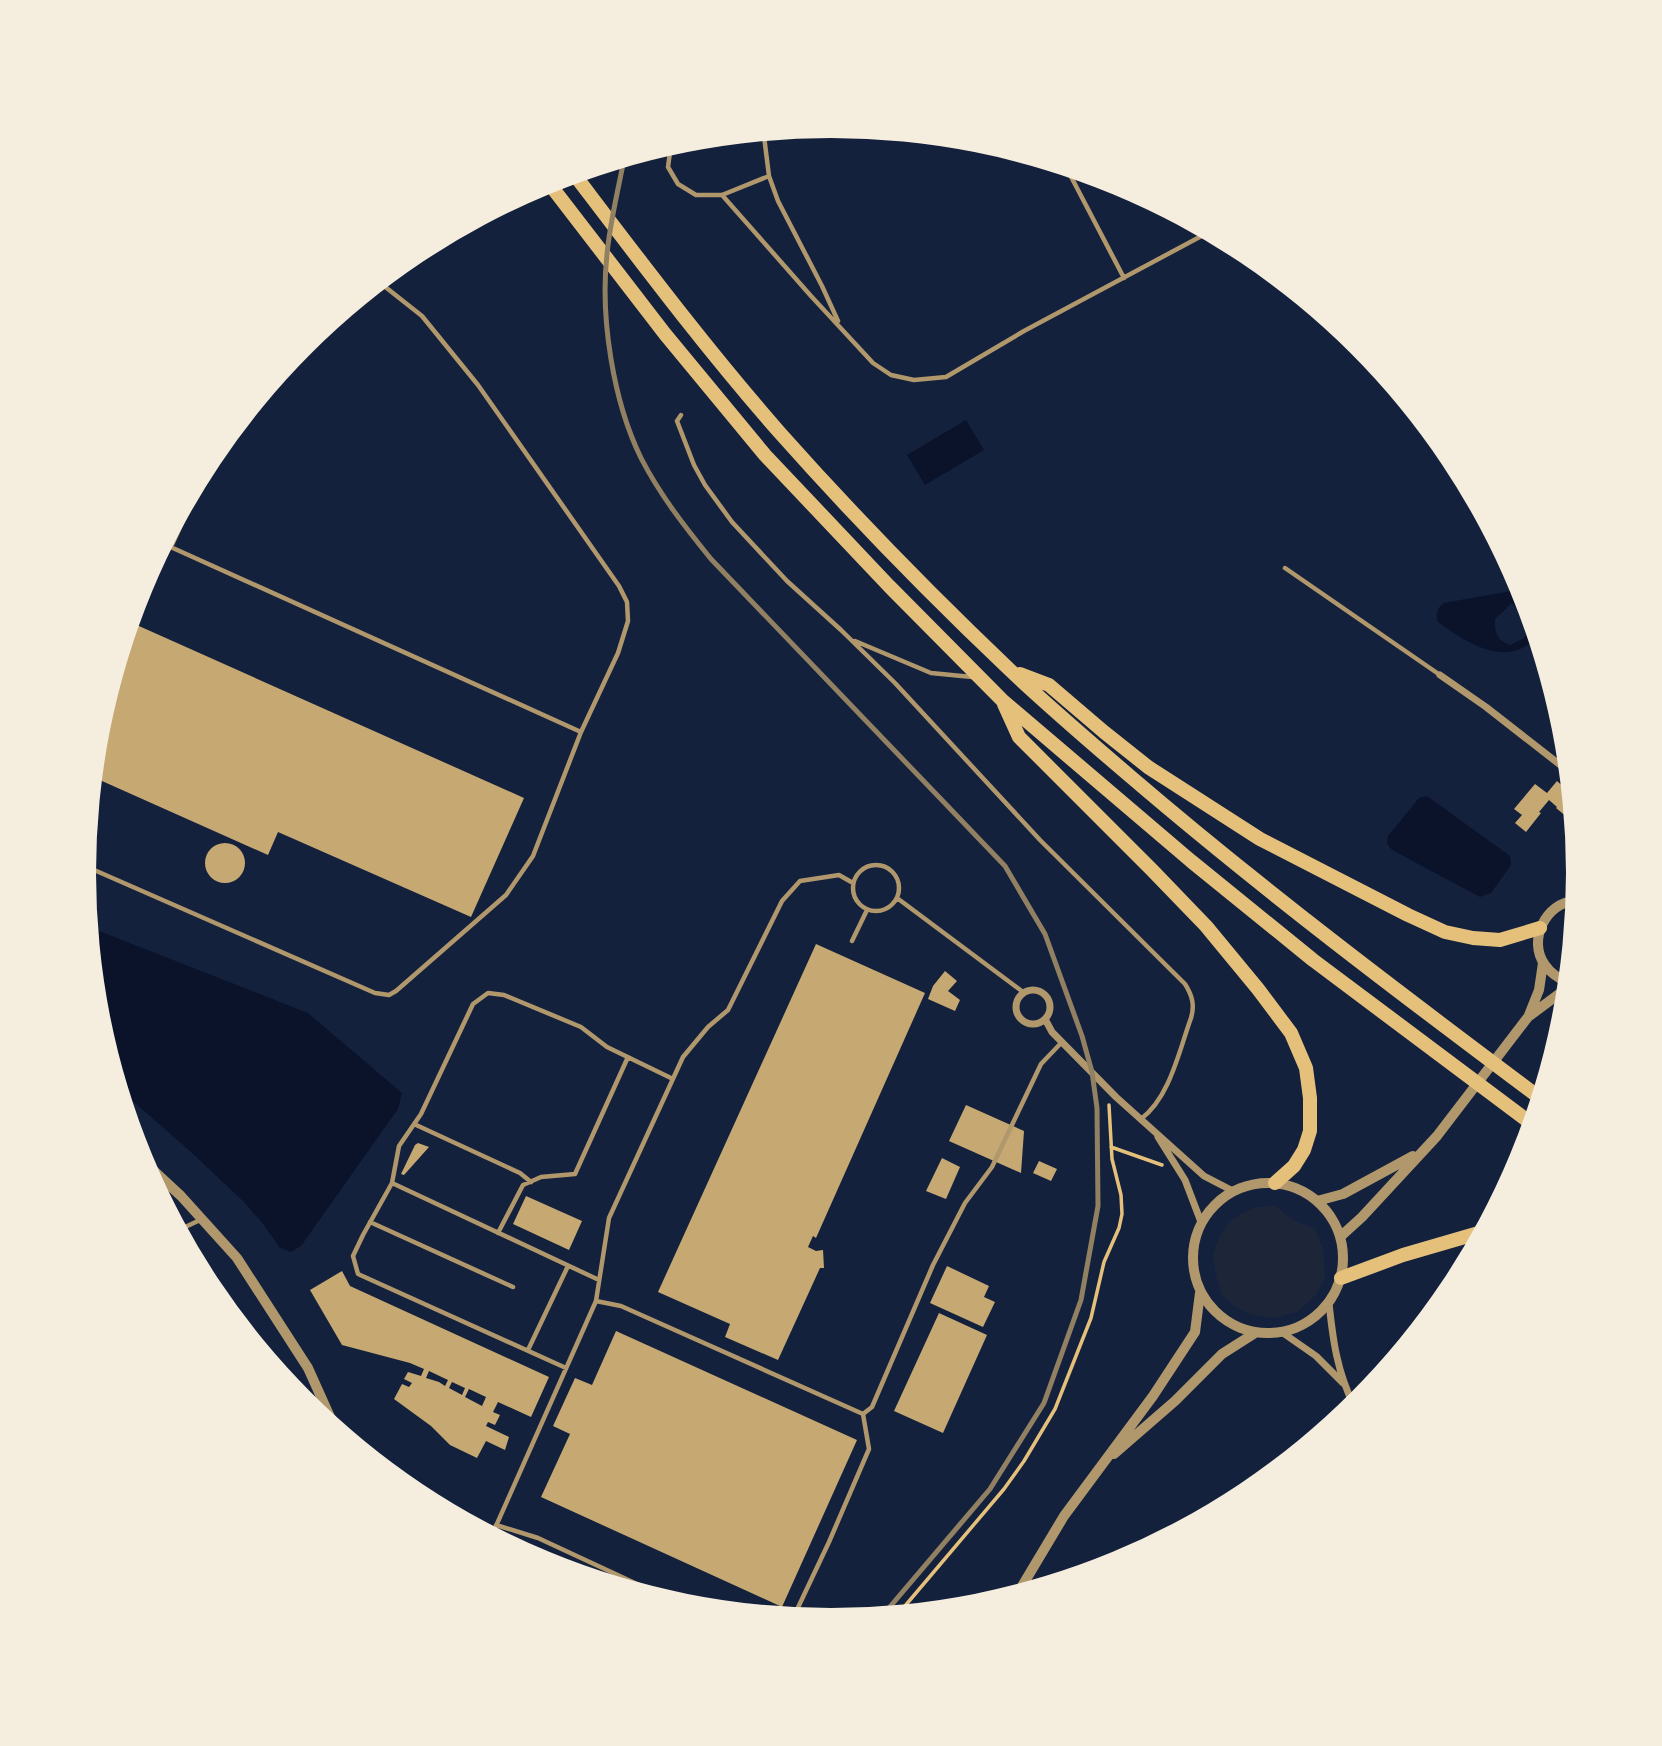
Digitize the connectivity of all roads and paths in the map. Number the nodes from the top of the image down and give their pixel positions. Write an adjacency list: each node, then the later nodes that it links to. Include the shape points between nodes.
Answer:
1 (766, 142): 3 (lane)
2 (669, 156): 7 (lane, via 668,167 678,184 696,195)
3 (769, 176): 7 (lane); 11 (lane)
4 (1072, 179): 9 (lane)
5 (580, 182): 16 (highway, via 684,318 780,432 902,563)
6 (556, 192): 18 (highway, via 765,455)
7 (722, 195): 11 (lane)
8 (1199, 238): 9 (lane)
9 (1124, 278): 11 (lane, via 946,377 914,380 891,375 873,363)
10 (387, 288): 20 (lane, via 422,316 478,385 627,601 628,621 618,653)
11 (840, 326)
12 (681, 415): 15 (lane, via 677,421 694,465 718,504 787,581)
13 (171, 548): 20 (lane)
14 (1285, 568): 17 (lane)
15 (852, 640): 18 (lane, via 931,673); 41 (lane, via 1040,840 1185,984 1193,1011 1163,1094)
16 (1012, 671): 27 (highway, via 1049,685 1148,767 1261,839 1408,915 1445,932 1473,938 1500,940); 38 (highway, via 1207,842)
17 (1440, 675): 21 (street)
18 (980, 678): 19 (highway)
19 (1002, 700): 40 (highway, via 1313,960); 50 (highway, via 1019,737 1206,926 1291,1033 1306,1068 1310,1131 1294,1166)
20 (581, 733): 22 (lane, via 533,856 506,895 388,995)
21 (1557, 762)
22 (96, 871)
23 (853, 883): 24 (lane, via 867,866 878,865 897,877); 26 (lane, via 858,904); 37 (lane, via 839,875 800,881 782,901 727,1010 683,1057)
24 (897, 898): 26 (lane, via 890,908); 31 (lane)
25 (1565, 903): 27 (street, via 1550,911)
26 (867, 910): 28 (lane)
27 (1540, 928): 29 (street, via 1538,946)
28 (852, 941)
29 (1543, 963): 30 (street); 33 (street)
30 (1558, 977)
31 (1023, 992): 34 (street, via 1040,991 1046,996 1050,1012); 34 (street, via 1017,1015 1030,1024)
32 (1555, 997): 33 (street)
33 (1528, 1017): 45 (street)
34 (1045, 1019): 35 (street)
35 (1062, 1042): 39 (street); 74 (lane, via 1041,1064 992,1167 965,1203 872,1407)
36 (628, 1057): 37 (lane); 42 (lane, via 581,1027 504,995 488,993 473,1004); 48 (lane, via 575,1174)
37 (673, 1079): 62 (lane, via 610,1218)
38 (1532, 1093)
39 (1116, 1097): 41 (street); 44 (path, via 1108,1103)
40 (1524, 1118)
41 (1141, 1119): 43 (street)
42 (414, 1124): 48 (lane); 49 (lane, via 399,1146)
43 (1154, 1130): 51 (street, via 1204,1176); 55 (street, via 1185,1180)
44 (1111, 1147): 46 (path); 79 (path, via 1122,1214 1104,1262 1091,1318 1055,1409 1004,1489)
45 (1422, 1151): 52 (street, via 1343,1194); 59 (street)
46 (1164, 1166)
47 (164, 1180): 53 (street)
48 (531, 1182): 57 (lane, via 523,1185)
49 (392, 1183): 54 (lane); 57 (lane)
50 (1275, 1183): 51 (street); 52 (street, via 1297,1188)
51 (1233, 1191): 55 (street)
52 (1317, 1201): 59 (street, via 1332,1217)
53 (202, 1219): 56 (lane); 73 (street, via 237,1258 308,1368)
54 (370, 1222): 63 (lane); 69 (lane, via 353,1256 358,1274)
55 (1201, 1222): 64 (street, via 1192,1257)
56 (187, 1226)
57 (498, 1233): 60 (lane)
58 (1469, 1236): 61 (highway)
59 (1340, 1237): 61 (street)
60 (568, 1265): 62 (lane); 69 (lane)
61 (1341, 1278): 66 (street)
62 (599, 1280): 65 (lane)
63 (513, 1287)
64 (1200, 1293): 68 (street, via 1213,1312); 75 (street, via 1195,1332)
65 (596, 1301): 70 (lane); 74 (lane, via 621,1306)
66 (1329, 1303): 67 (street, via 1309,1322); 71 (street)
67 (1283, 1333): 68 (street); 71 (street, via 1316,1356)
68 (1255, 1334): 75 (street, via 1222,1354)
69 (528, 1350): 70 (lane)
70 (566, 1367): 76 (lane)
71 (1343, 1384): 72 (street)
72 (1349, 1395)
73 (325, 1405)
74 (863, 1414): 80 (lane, via 869,1449)
75 (1100, 1466): 78 (street, via 1063,1516)
76 (496, 1525): 77 (lane, via 538,1538)
77 (623, 1578)
78 (1024, 1582)
79 (907, 1603)
80 (798, 1607)

